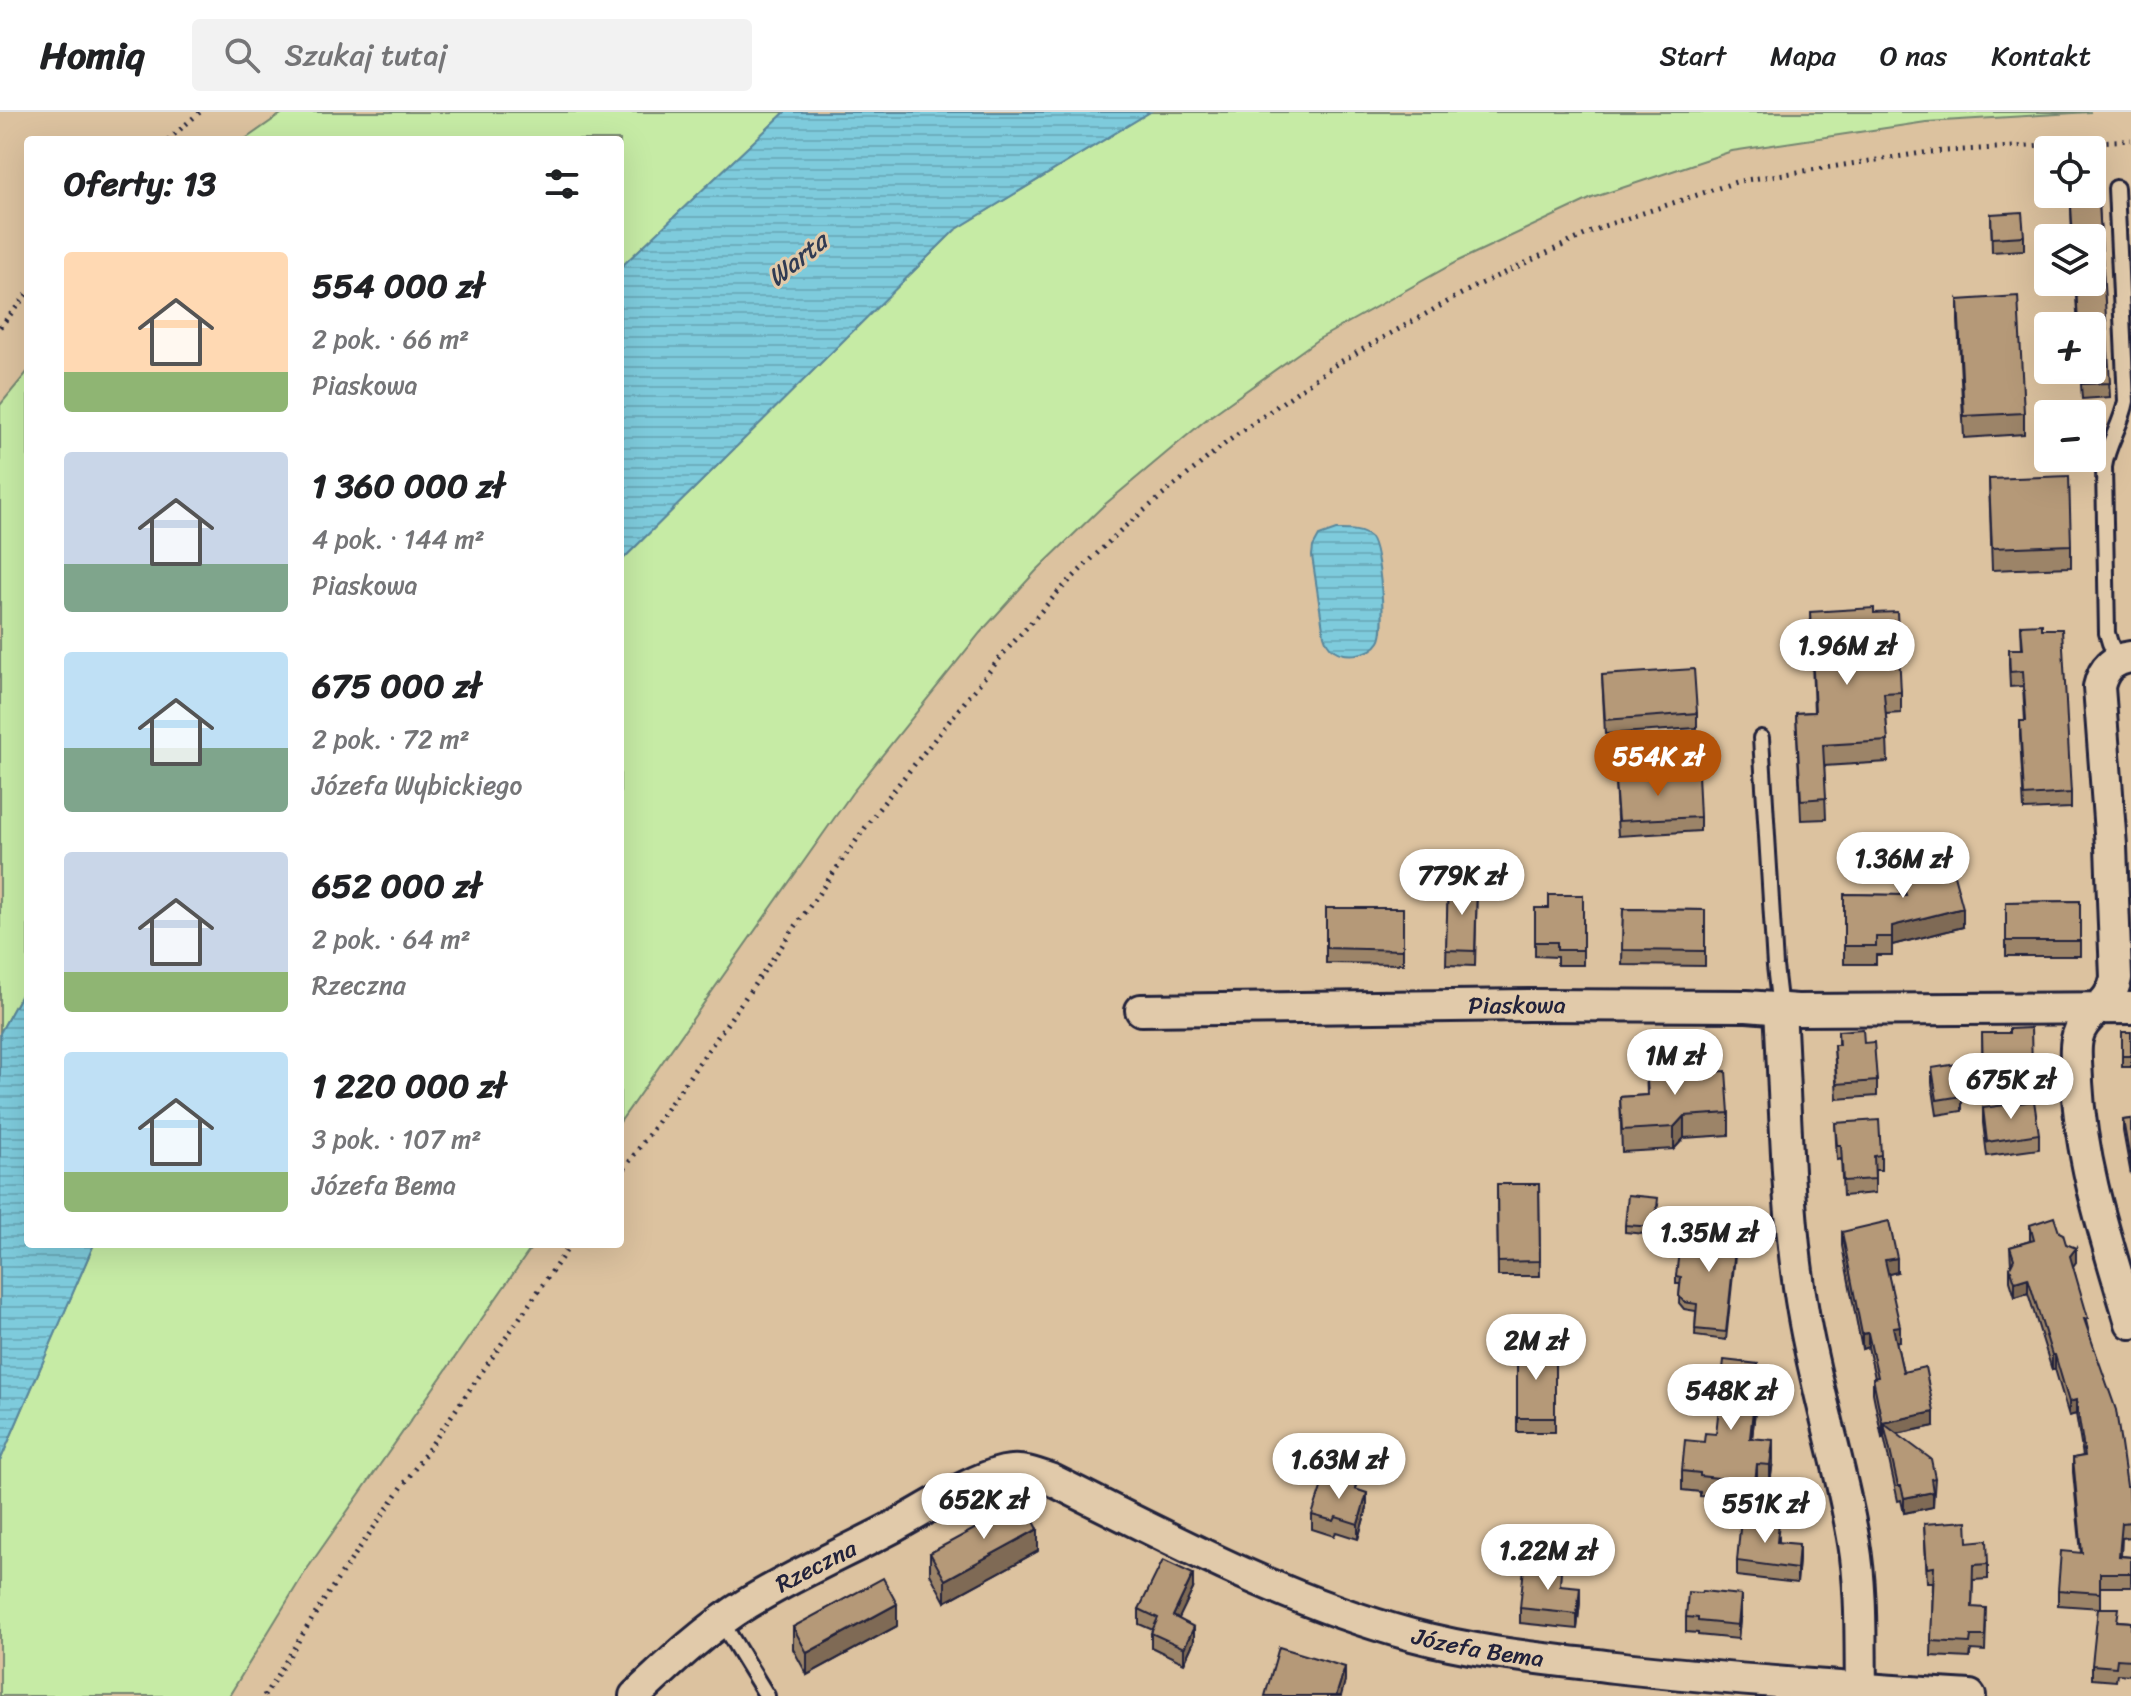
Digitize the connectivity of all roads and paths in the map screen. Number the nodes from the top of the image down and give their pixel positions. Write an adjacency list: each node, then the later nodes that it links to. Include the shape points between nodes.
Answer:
1 (200, 112): 2 (path)
2 (173, 136)
3 (2131, 140): 15 (path, via 1929,152 1739,181 1604,226 1472,288 1333,366 1227,442 1123,528 1004,653 877,811)
4 (2116, 188): 8 (lane, via 2126,401)
5 (24, 298): 6 (path)
6 (0, 327)
7 (2131, 435): 8 (lane)
8 (2111, 446): 9 (lane, via 2104,467 2107,633 2113,651)
9 (2125, 658): 11 (street, via 2106,669 2099,687 2116,970 2115,987)
10 (1761, 738): 14 (lane)
11 (2099, 1007): 12 (street, Piaskowa); 14 (street, Piaskowa); 17 (street, via 2076,1039 2079,1111 2092,1186)
12 (2131, 1008)
13 (1141, 1010): 14 (street, Piaskowa, via 1575,1005)
14 (1780, 1010): 20 (street, via 1797,1270 1811,1357 1854,1543)
15 (624, 1169)
16 (568, 1248): 21 (path, via 331,1589)
17 (2131, 1323)
18 (1018, 1470): 19 (street, Rzeczna, via 972,1484 771,1589); 20 (street, Józefa Bema, via 1052,1480 1262,1582 1412,1635 1549,1659)
19 (721, 1621): 22 (street, Rzeczna); 23 (lane)
20 (1861, 1688): 24 (street, Józefa Bema)
21 (264, 1696)
22 (635, 1696)
23 (767, 1696)
24 (1970, 1696)

